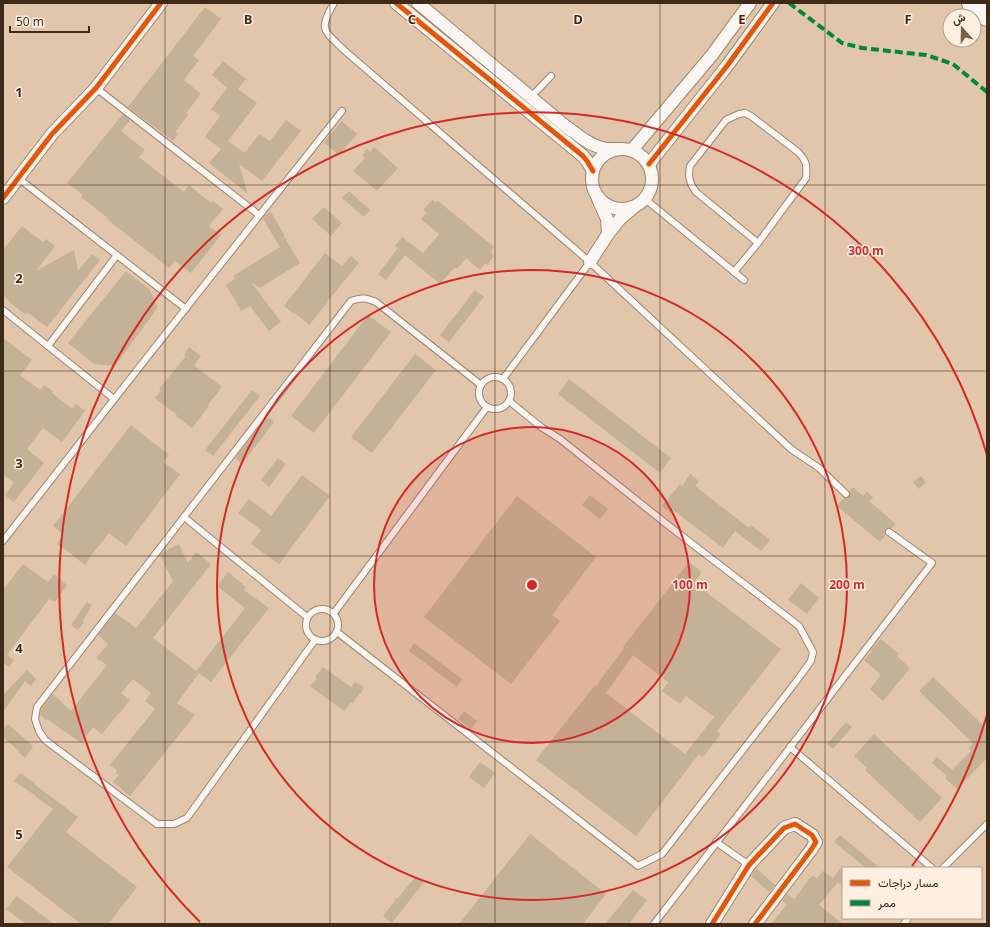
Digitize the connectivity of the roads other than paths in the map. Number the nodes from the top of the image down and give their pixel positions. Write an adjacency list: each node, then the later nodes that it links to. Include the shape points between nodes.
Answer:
1 (161, 3): 12 (street)
2 (334, 3): 26 (lane, via 324,25 325,32)
3 (396, 3): 17 (street, via 583,156)
4 (418, 3): 13 (street)
5 (749, 3): 9 (street)
6 (773, 3): 10 (street)
7 (972, 3): 8 (main road)
8 (987, 16)
9 (712, 55): 10 (street, via 717,63); 15 (street)
10 (727, 66): 16 (street)
11 (551, 76): 13 (lane)
12 (96, 88): 18 (street, via 52,134); 22 (lane)
13 (531, 97): 15 (street, via 579,136 601,148)
14 (342, 111): 22 (lane)
15 (626, 150): 16 (street, via 642,156); 17 (street, via 611,151 602,157)
16 (648, 164): 21 (street, via 653,179 651,190)
17 (593, 171): 19 (street, via 592,181)
18 (18, 178): 20 (street); 25 (lane)
19 (598, 196): 21 (street, via 605,204 615,208 626,209); 23 (street, via 607,219)
20 (3, 198)
21 (641, 202): 23 (street, via 620,219); 27 (lane)
22 (259, 215): 29 (lane)
23 (608, 234): 26 (street)
24 (758, 243): 24 (lane, via 806,178 806,164 798,152 745,113 726,120 690,166 688,173 696,192); 27 (lane)
25 (117, 255): 29 (lane); 31 (lane)
26 (590, 262): 32 (lane); 37 (lane, via 791,449 819,468)
27 (734, 272): 28 (lane)
28 (744, 280)
29 (186, 309): 34 (lane)
30 (3, 310): 31 (lane)
31 (48, 346): 34 (lane)
32 (503, 379): 33 (lane, via 489,378); 35 (lane, via 510,386)
33 (481, 385): 36 (lane, via 480,399); 38 (lane, via 376,302 366,298 351,301)
34 (114, 399): 40 (lane)
35 (509, 401): 36 (lane, via 497,409); 43 (lane, via 799,626 813,652 811,661 795,683 662,854 638,866)
36 (487, 407): 41 (lane)
37 (846, 494)
38 (184, 517): 42 (lane); 44 (lane, via 37,707 35,718 45,740 157,824 174,824 187,818)
39 (889, 532): 45 (lane, via 932,563)
40 (3, 541)
41 (334, 612): 42 (lane, via 324,608 314,610); 43 (lane, via 338,622)
42 (307, 617): 44 (lane, via 305,628)
43 (337, 632): 44 (lane, via 330,640)
44 (315, 640)
45 (790, 747): 47 (lane); 49 (lane)
46 (987, 824): 50 (lane)
47 (716, 842): 48 (lane); 51 (lane)
48 (749, 865): 52 (street); 53 (street, via 784,828 795,824 812,835 816,842)
49 (931, 867)
50 (944, 867)
51 (654, 924)
52 (712, 924)
53 (755, 924)

